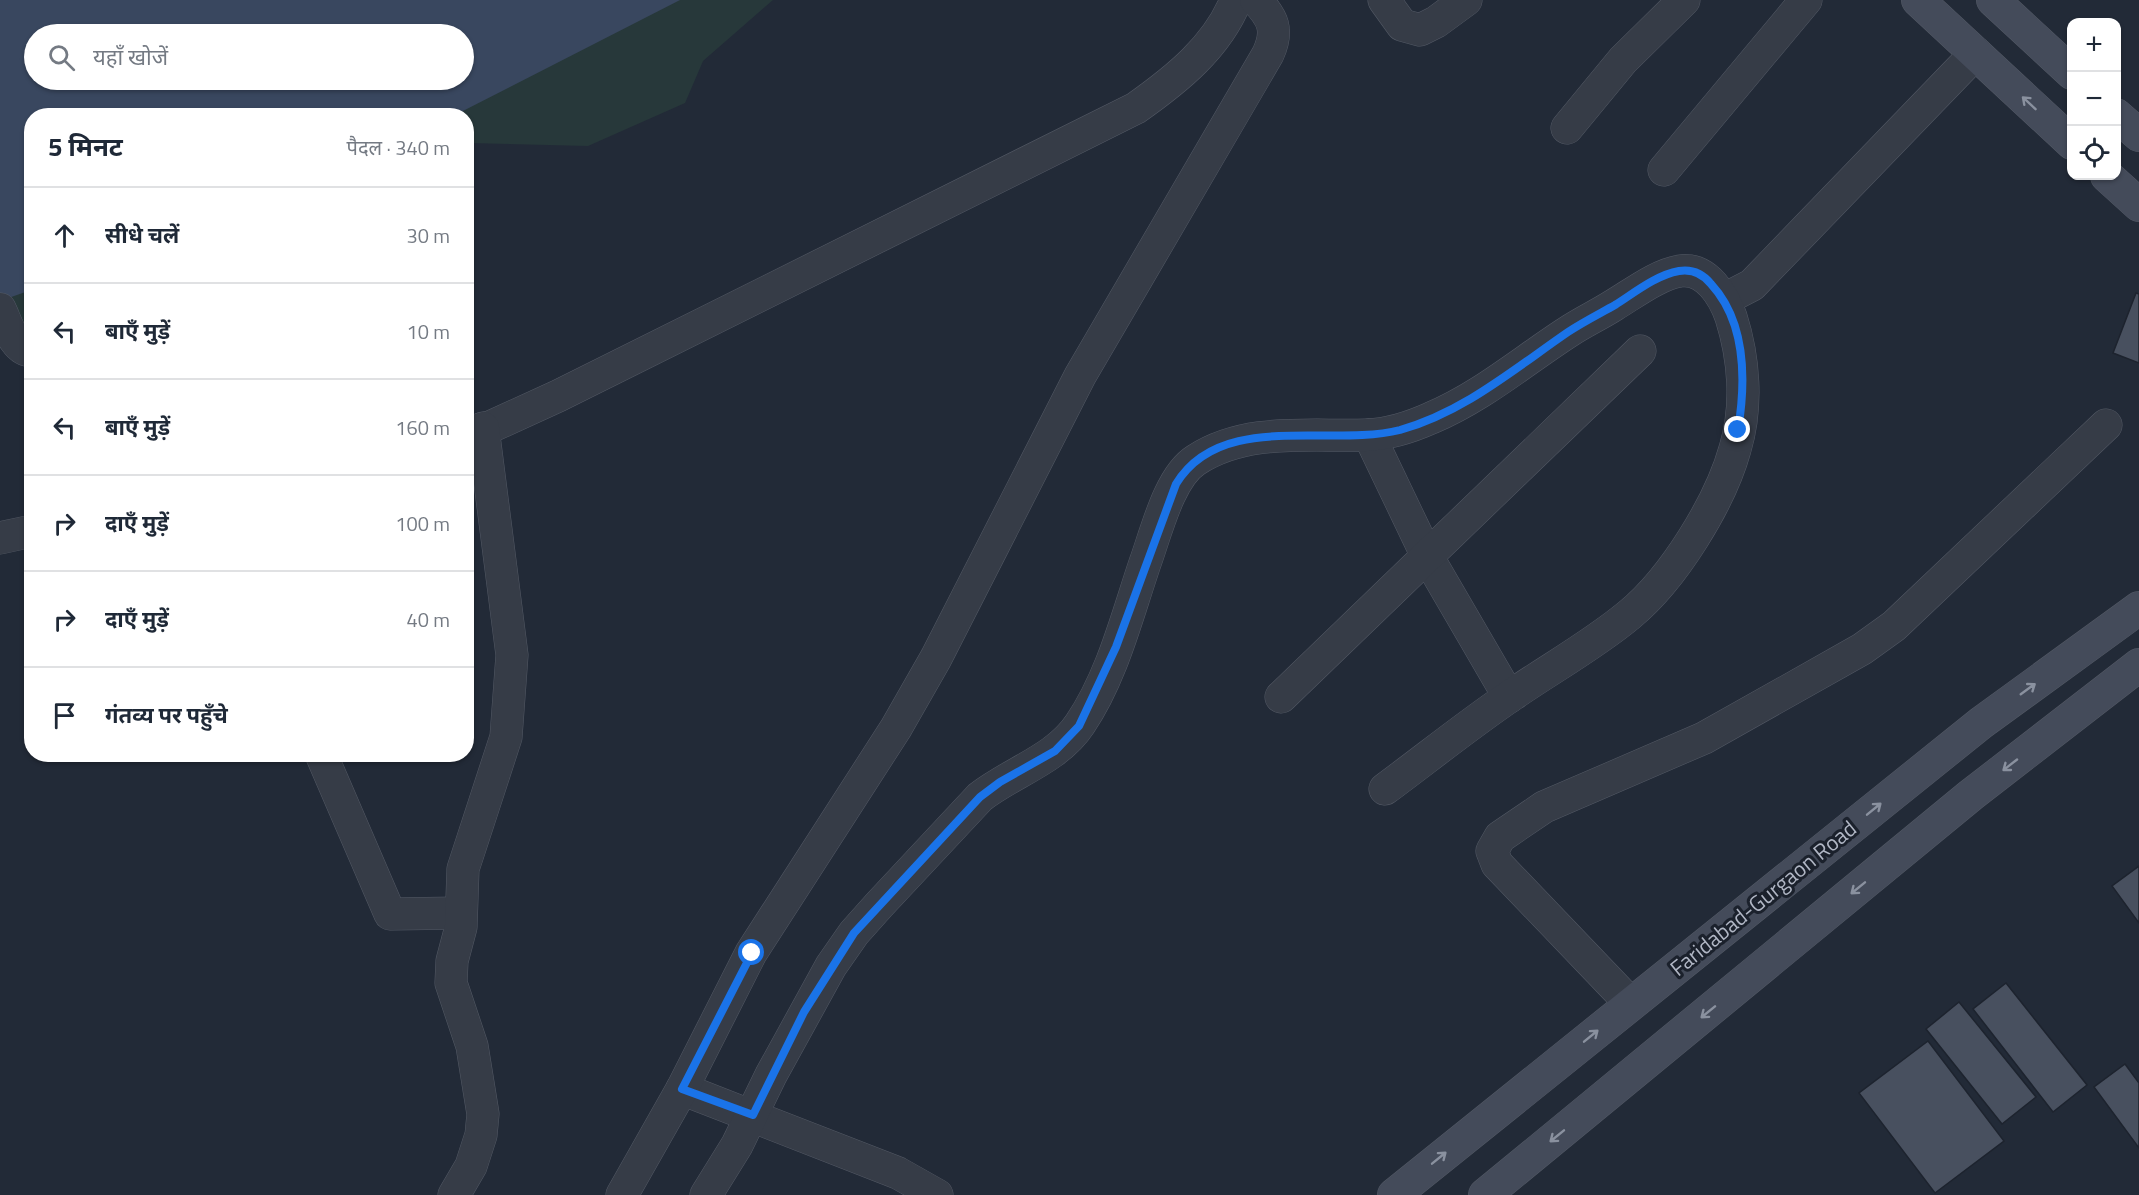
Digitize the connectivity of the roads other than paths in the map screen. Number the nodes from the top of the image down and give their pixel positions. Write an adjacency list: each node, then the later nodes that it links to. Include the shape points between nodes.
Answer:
1 (1236, 0): 23 (street, via 1226,24 1202,54 1136,108 558,396)
2 (1256, 0): 36 (street, via 1274,26 1268,54 1080,376 936,658 896,728 752,953)
3 (1384, 0): 4 (street, via 1402,25 1420,30)
4 (1466, 0)
5 (1684, 0): 12 (street, via 1623,60)
6 (1806, 0): 15 (street)
7 (1918, 0): 9 (main road)
8 (1993, 0): 10 (main road)
9 (1976, 53): 14 (main road, one-way to 9); 18 (street, via 1752,285)
10 (2071, 72)
11 (2121, 119): 13 (main road)
12 (1567, 128)
13 (2139, 135)
14 (2067, 138)
15 (1664, 170)
16 (2111, 180): 17 (main road)
17 (2139, 206)
18 (1725, 299): 24 (street, via 1698,273 1689,270 1666,275 1570,330 1461,405 1399,430); 31 (street, via 1740,346 1741,411 1736,448 1701,523 1671,570 1629,616)
19 (0, 309): 20 (street)
20 (24, 350)
21 (1640, 351): 27 (street)
22 (2106, 425): 35 (street, via 1894,626 1862,649 1713,733 1544,807 1500,837 1492,851 1497,864)
23 (475, 431): 34 (street, via 512,656 506,737 462,869)
24 (1369, 435): 27 (street); 37 (street, via 1283,434 1228,446 1185,469 1161,519 1116,647 1079,726 1055,751 980,797 854,933 804,1012)
25 (24, 533): 26 (street)
26 (0, 538)
27 (1427, 556): 30 (street); 31 (street)
28 (2139, 608): 35 (main road, Faridabad-Gurgaon Road, one-way to 28, via 1981,723)
29 (2139, 665): 43 (main road, one-way to 43, via 1971,795)
30 (1281, 697)
31 (1509, 697): 33 (street)
32 (324, 762): 34 (street, via 390,914)
33 (1385, 789)
34 (461, 912): 38 (street, via 451,983 472,1046 483,1114 471,1166)
35 (1631, 1004): 42 (main road, Faridabad-Gurgaon Road, one-way to 35)
36 (682, 1089): 37 (street); 39 (street)
37 (753, 1115): 40 (street); 41 (street, via 898,1173)
38 (454, 1195)
39 (622, 1195)
40 (706, 1195)
41 (937, 1195)
42 (1394, 1195)
43 (1485, 1195)

